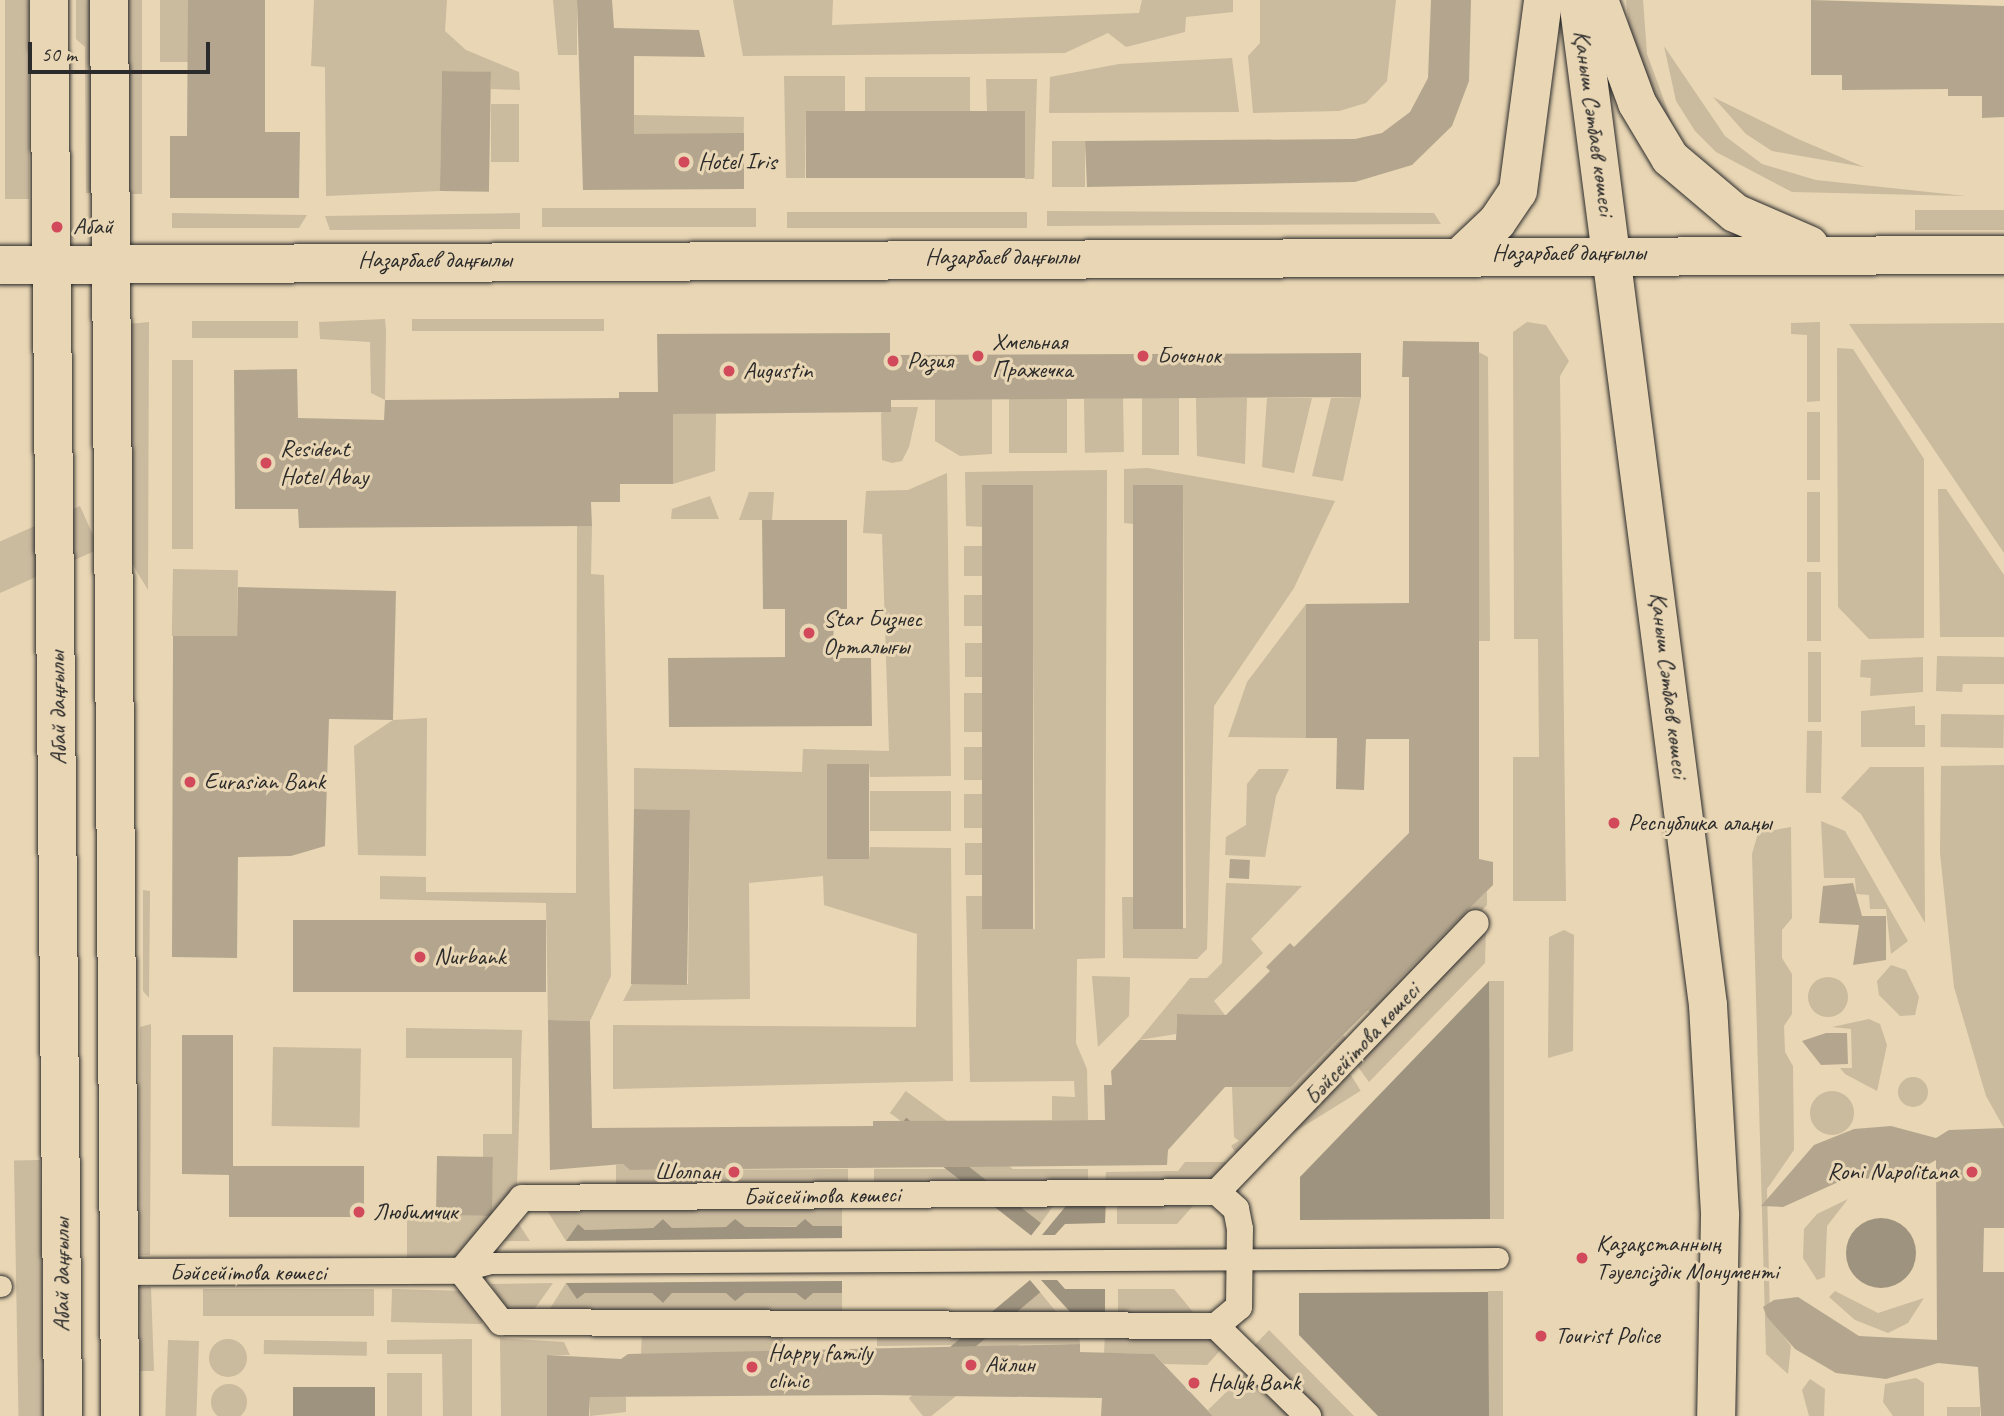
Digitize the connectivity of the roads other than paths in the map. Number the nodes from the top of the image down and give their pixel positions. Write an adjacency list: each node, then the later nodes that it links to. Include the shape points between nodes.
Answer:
1 (50, 0): 12 (main road, Абай даңғылы)
2 (109, 0): 10 (main road)
3 (1543, 0): 6 (main road, via 1521,179 1504,214)
4 (1578, 0): 7 (main road, Қаныш Сәтбаев көшесі)
5 (1599, 0): 8 (main road, via 1637,103 1670,158 1735,213)
6 (1464, 253): 7 (main road, Назарбаев даңғылы); 10 (main road, Назарбаев даңғылы)
7 (1611, 253): 8 (main road, Назарбаев даңғылы); 23 (main road, Қаныш Сәтбаев көшесі, via 1708,1005 1720,1216)
8 (1830, 254): 9 (main road, Назарбаев даңғылы)
9 (2004, 255)
10 (110, 264): 12 (main road, Назарбаев даңғылы); 18 (main road)
11 (0, 265): 12 (main road, Назарбаев даңғылы)
12 (52, 265): 20 (main road, Абай даңғылы)
13 (1476, 923): 14 (street, Бәйсейітова көшесі)
14 (1217, 1192): 16 (street, via 1239,1217); 17 (street, Бәйсейітова көшесі, via 522,1198)
15 (1498, 1258): 16 (street, Бәйсейітова көшесі)
16 (1239, 1259): 17 (street, Бәйсейітова көшесі, via 491,1263); 19 (street, via 1239,1307)
17 (461, 1271): 18 (street, Бәйсейітова көшесі); 19 (street, via 501,1322)
18 (118, 1272): 21 (main road)
19 (1216, 1326): 22 (street)
20 (63, 1416)
21 (120, 1416)
22 (1308, 1416)
23 (1716, 1416)

